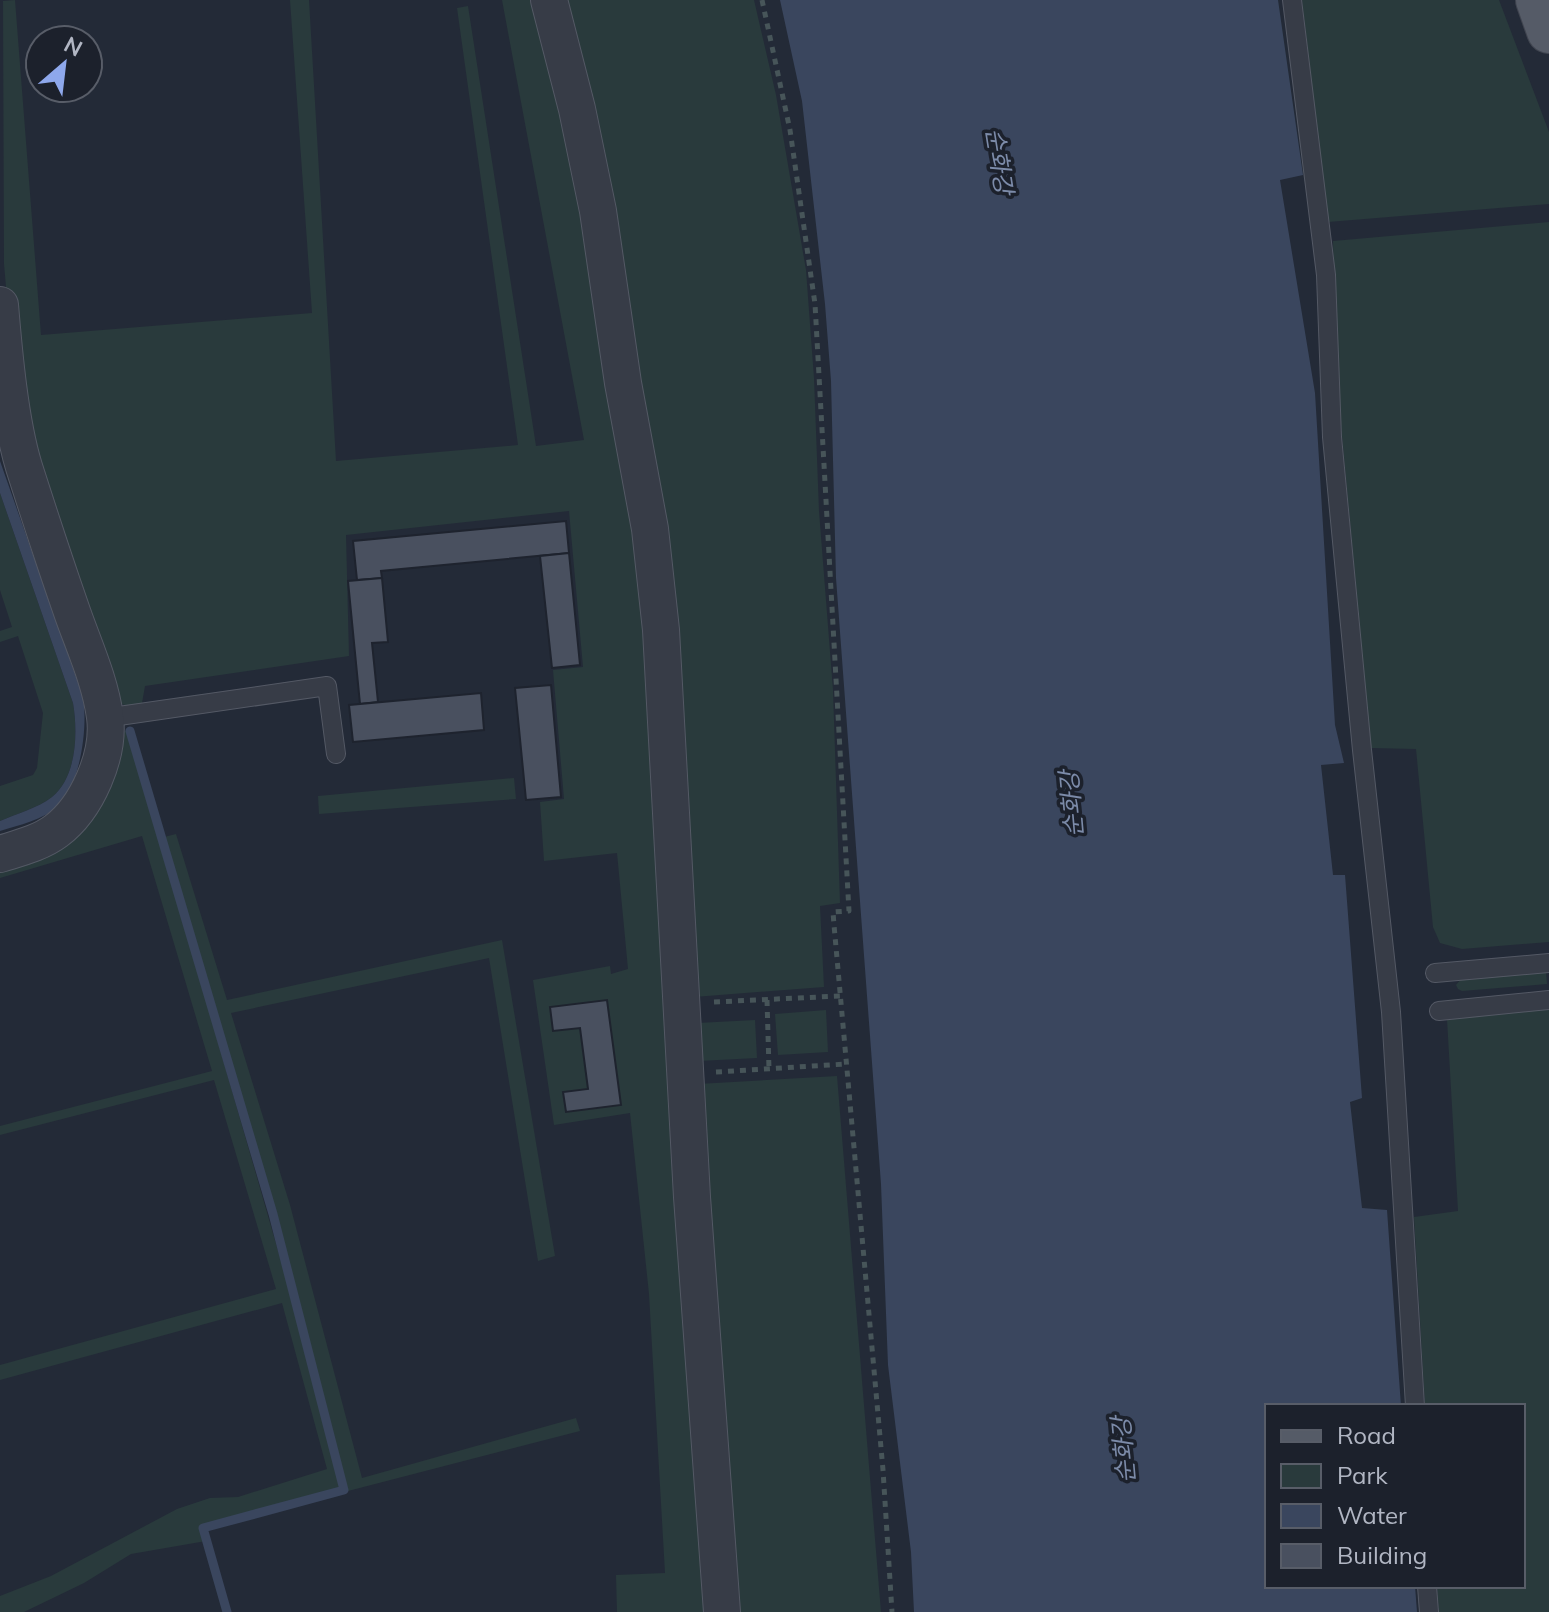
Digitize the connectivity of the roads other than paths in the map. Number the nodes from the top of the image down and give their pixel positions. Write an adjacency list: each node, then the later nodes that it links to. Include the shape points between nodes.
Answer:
1 (549, 0): 15 (street, via 590,170 650,529 662,645 692,1197)
2 (1292, 0): 13 (lane, via 1326,275 1332,437 1391,1012)
3 (1538, 0): 4 (main road)
4 (1549, 31)
5 (0, 305): 6 (street, via 22,463)
6 (105, 718): 7 (lane, via 327,686); 8 (street, via 98,766 76,809 42,840)
7 (336, 754)
8 (0, 854)
9 (1549, 963): 10 (lane)
10 (1435, 973)
11 (1549, 1000): 12 (lane)
12 (1439, 1011)
13 (1415, 1404)
14 (1427, 1588): 16 (lane)
15 (722, 1612)
16 (1429, 1612)

